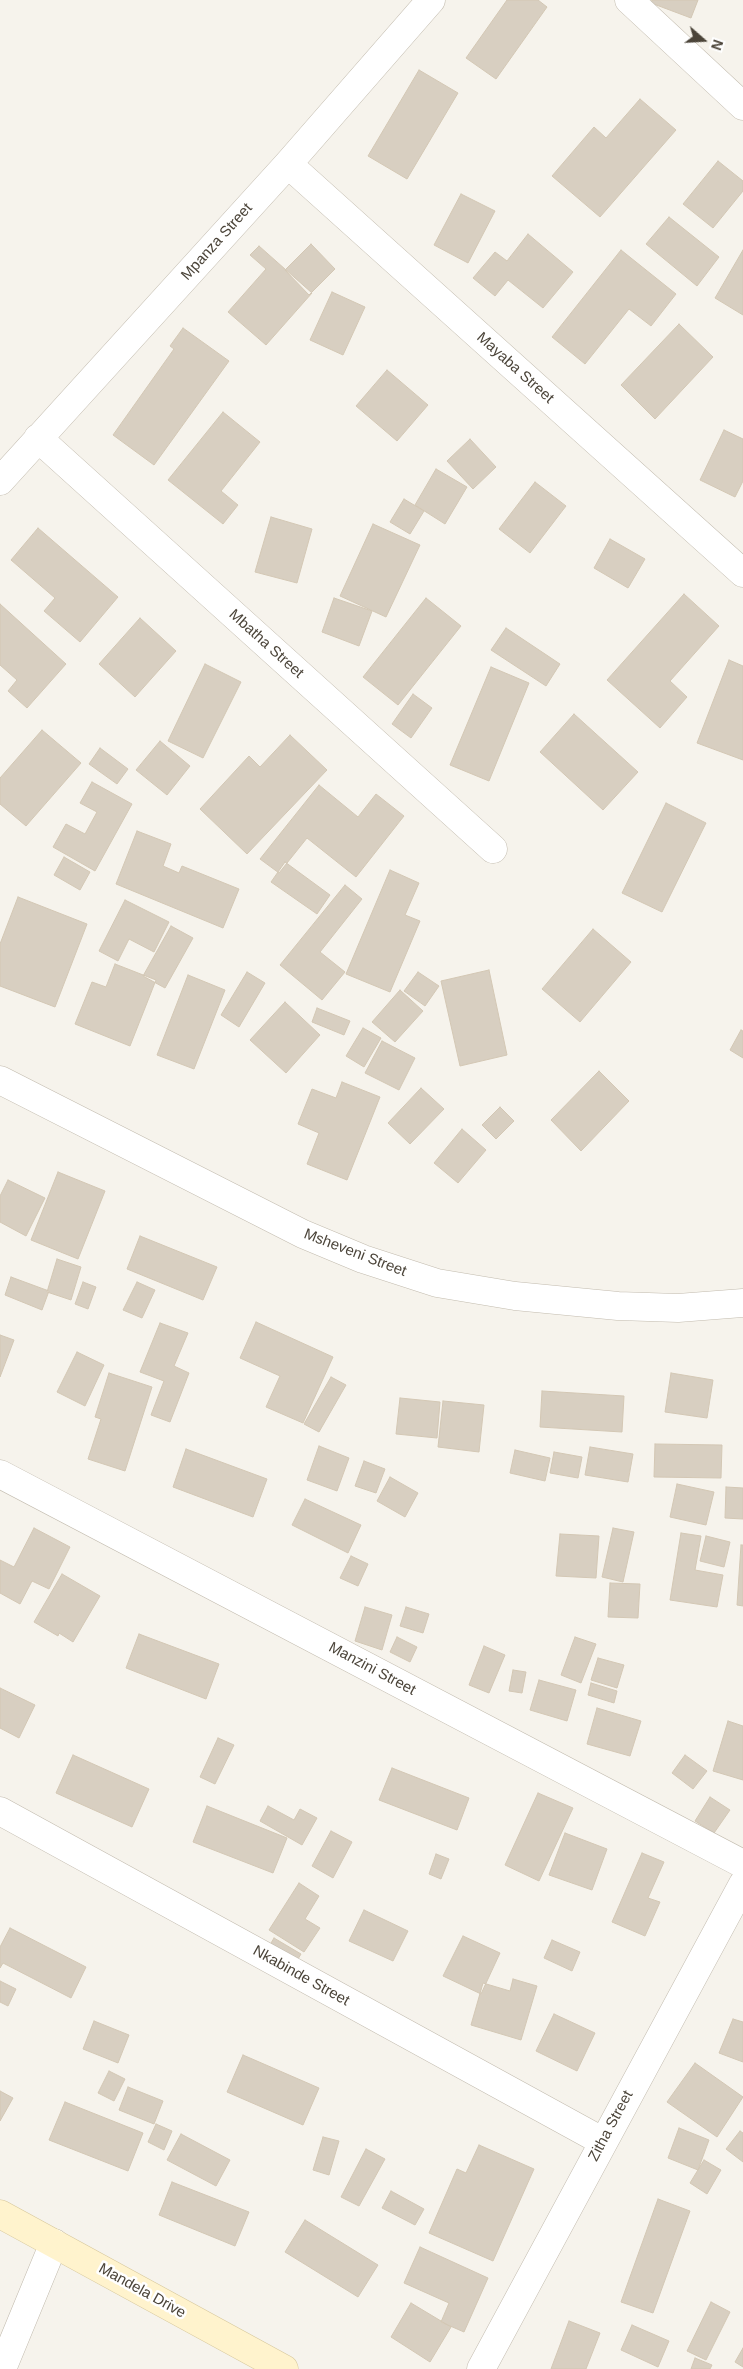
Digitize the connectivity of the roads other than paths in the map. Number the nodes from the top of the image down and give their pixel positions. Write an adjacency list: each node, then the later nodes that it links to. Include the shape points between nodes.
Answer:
1 (431, 0): 4 (street, Mpanza Street)
2 (629, 0): 3 (street)
3 (743, 106)
4 (288, 164): 5 (street, Mpanza Street); 7 (street, Mayaba Street)
5 (38, 438): 6 (street, Mpanza Street); 8 (street, Mbatha Street)
6 (0, 481)
7 (743, 573)
8 (493, 849)
9 (0, 1080): 10 (street, Msheveni Street, via 303,1234 363,1259 437,1283 515,1296 618,1306 678,1308)
10 (743, 1304)
11 (0, 1474): 13 (street, Manzini Street)
12 (0, 1811): 15 (street, Nkabinde Street)
13 (743, 1864)
14 (743, 1884): 15 (street, Zitha Street)
15 (602, 2142): 20 (street, Zitha Street)
16 (0, 2214): 17 (street, Mandela Drive)
17 (54, 2244): 18 (street); 19 (street, Mandela Drive)
18 (2, 2369)
19 (284, 2369)
20 (481, 2369)

